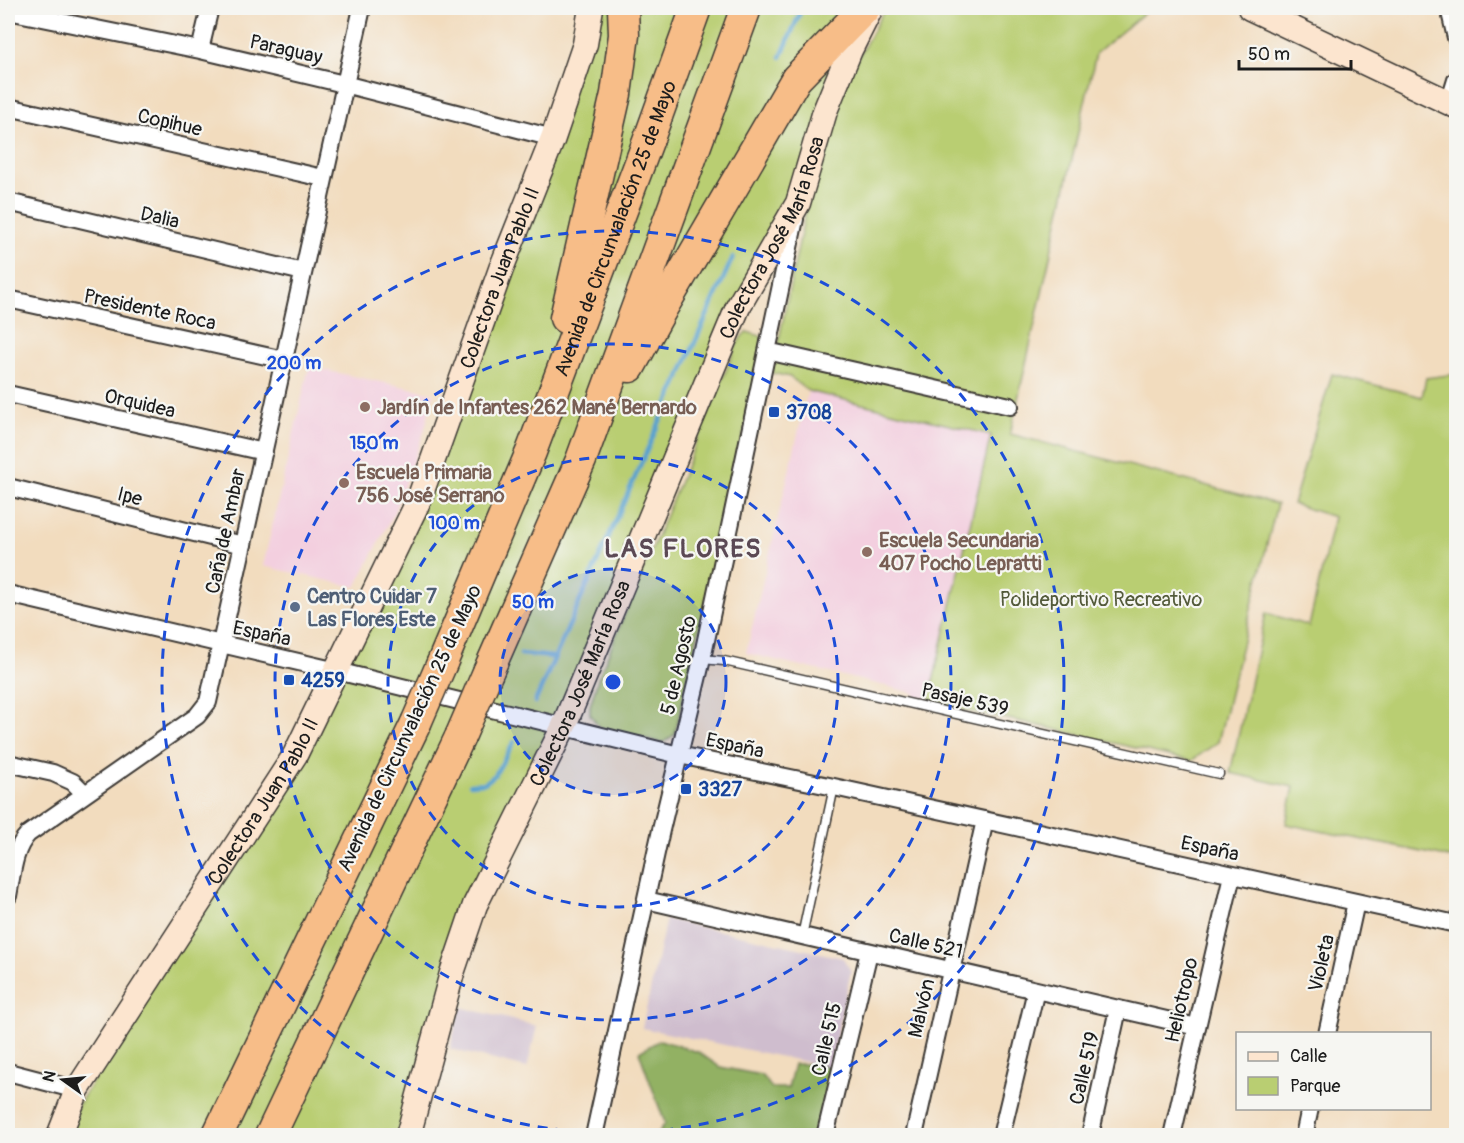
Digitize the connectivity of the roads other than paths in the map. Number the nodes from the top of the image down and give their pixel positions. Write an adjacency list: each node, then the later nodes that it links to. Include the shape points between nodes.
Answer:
1 (210, 8): 13 (street)
2 (362, 8): 14 (street, Caña de Ambar)
3 (591, 8): 17 (main road, Colectora Juan Pablo II, via 585,44)
4 (623, 8): 28 (highway, via 624,36 616,94)
5 (696, 8): 28 (highway, Avenida de Circunvalación 25 de Mayo)
6 (746, 8): 29 (highway)
7 (865, 8): 29 (highway, via 796,80 663,307)
8 (872, 8): 20 (main road, Colectora José María Rosa, via 825,111)
9 (1250, 8): 15 (main road)
10 (1449, 8): 12 (street)
11 (8, 11): 13 (street, Paraguay)
12 (1456, 38)
13 (200, 50): 14 (street, Paraguay)
14 (344, 84): 17 (street, Paraguay); 18 (street, Caña de Ambar)
15 (1454, 97)
16 (8, 107): 18 (street, Copihue)
17 (553, 138): 35 (main road, Colectora Juan Pablo II, via 501,268 418,502)
18 (323, 178): 21 (street, Caña de Ambar)
19 (8, 202): 21 (street, Dalia)
20 (798, 203): 23 (street, 5 de Agosto); 36 (main road, Colectora José María Rosa, via 738,307)
21 (303, 272): 24 (street, Caña de Ambar)
22 (8, 300): 24 (street, Presidente Roca)
23 (767, 351): 26 (street); 34 (street, 5 de Agosto)
24 (284, 360): 27 (street, Caña de Ambar)
25 (8, 394): 27 (street, Orquidea)
26 (1010, 406)
27 (264, 452): 31 (street, Caña de Ambar)
28 (531, 452): 56 (highway, Avenida de Circunvalación 25 de Mayo, bridge, via 416,723)
29 (581, 460): 62 (highway, bridge, via 460,737)
30 (8, 487): 31 (street, Ipe)
31 (243, 545): 33 (street, Caña de Ambar)
32 (8, 594): 33 (street, España)
33 (222, 645): 35 (street, España); 41 (street, Caña de Ambar, via 205,709)
34 (702, 659): 37 (street, 5 de Agosto); 39 (lane, Pasaje 539)
35 (337, 671): 36 (street, España); 57 (main road, Colectora Juan Pablo II, via 295,755)
36 (563, 728): 37 (street, España); 63 (main road, Colectora José María Rosa, via 475,905 443,1004)
37 (679, 755): 40 (street, España); 45 (street, 5 de Agosto)
38 (8, 763): 41 (street, via 53,773 73,782)
39 (1219, 774)
40 (834, 787): 42 (street, España); 48 (lane)
41 (85, 794): 44 (street, Caña de Ambar, via 27,834 21,842)
42 (985, 820): 43 (street, España); 50 (street, Malvón)
43 (1232, 874): 46 (street, España); 53 (street, Heliotropo)
44 (8, 896)
45 (646, 900): 48 (street, Calle 521); 64 (street, 5 de Agosto)
46 (1356, 902): 47 (street, España); 54 (street, Violeta)
47 (1456, 924)
48 (802, 936): 49 (street, Calle 521)
49 (869, 952): 50 (street, Calle 521); 65 (street, Calle 515)
50 (951, 970): 51 (street, Calle 521); 66 (street, Malvón)
51 (1036, 990): 52 (street, Calle 521); 67 (street)
52 (1118, 1009): 53 (street, Calle 521); 68 (street, Calle 519)
53 (1197, 1027): 69 (street, Heliotropo)
54 (1327, 1032)
55 (8, 1072): 57 (street)
56 (241, 1081): 60 (highway); 61 (highway, Avenida de Circunvalación 25 de Mayo)
57 (76, 1090): 59 (main road, Colectora Juan Pablo II)
58 (1310, 1110): 70 (street)
59 (59, 1136)
60 (211, 1136)
61 (217, 1136)
62 (270, 1136)
63 (408, 1136)
64 (594, 1136)
65 (825, 1136)
66 (914, 1136)
67 (1001, 1136)
68 (1090, 1136)
69 (1172, 1136)
70 (1304, 1136)

